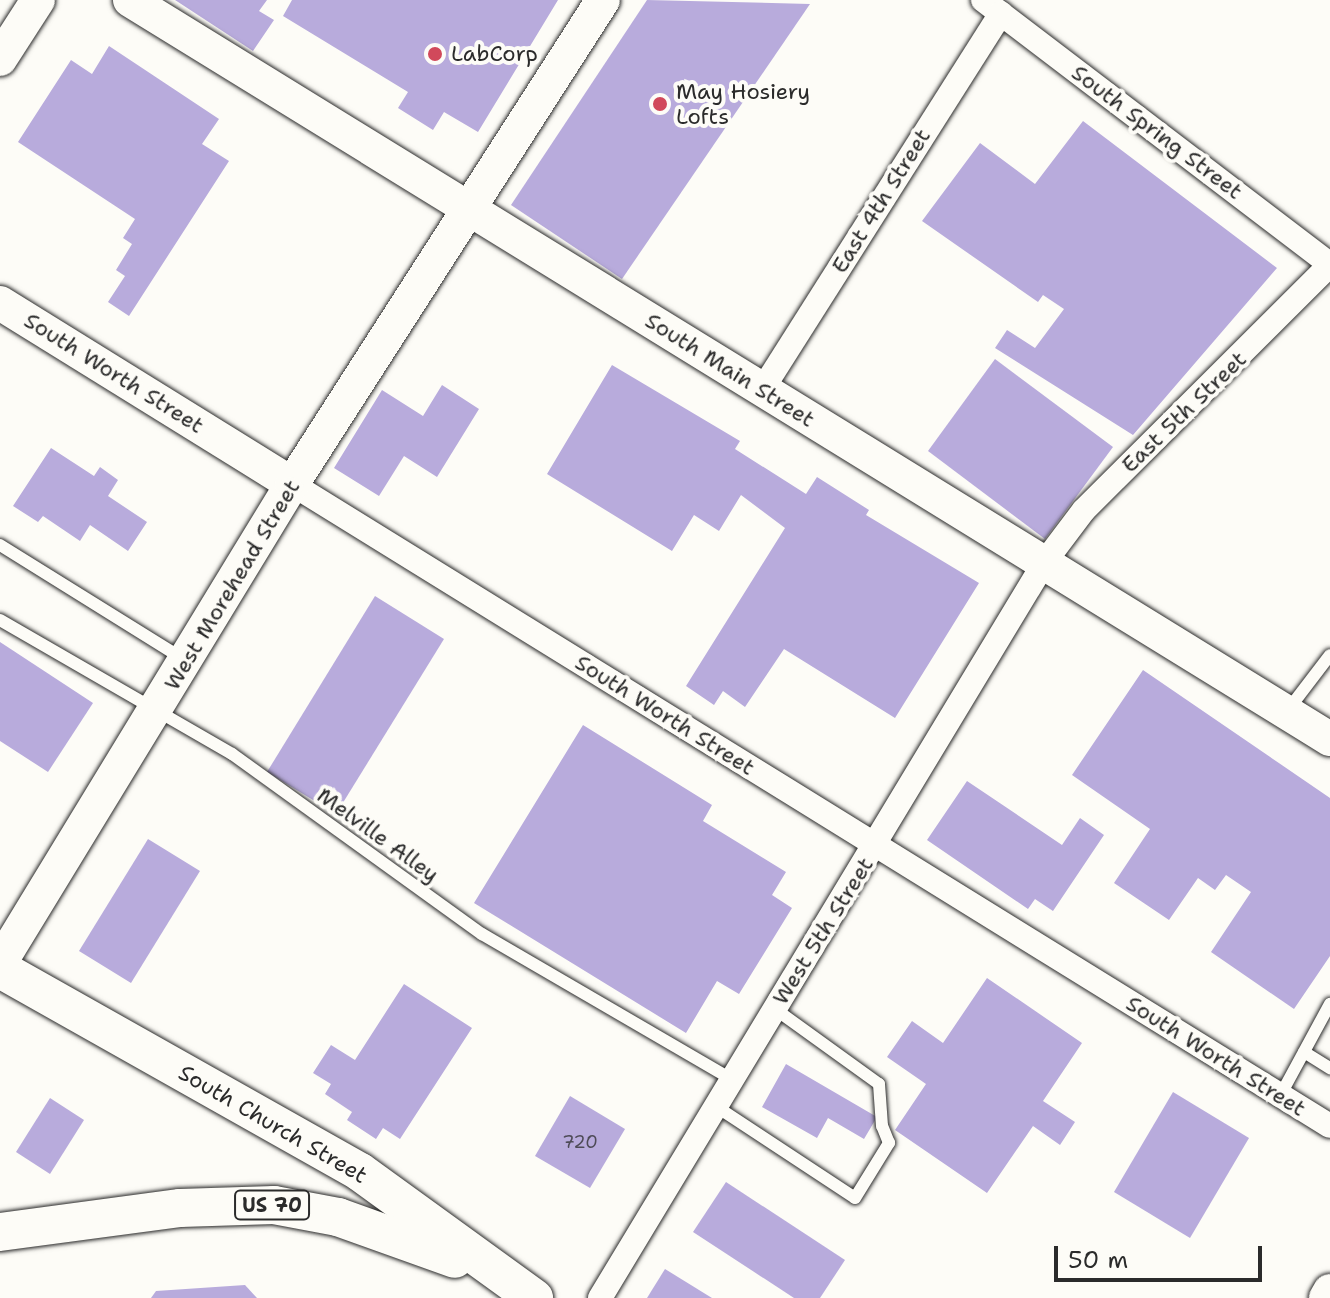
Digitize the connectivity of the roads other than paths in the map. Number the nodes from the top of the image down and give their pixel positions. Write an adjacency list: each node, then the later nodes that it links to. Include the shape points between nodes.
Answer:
1 (38, 0): 5 (street)
2 (130, 0): 6 (street, South Main Street)
3 (603, 0): 6 (street, West Morehead Street)
4 (992, 7): 7 (street, South Spring Street); 9 (street, East 4th Street)
5 (0, 59)
6 (467, 209): 9 (street, South Main Street); 10 (street, West Morehead Street)
7 (1330, 265): 12 (street, East 5th Street, via 1084,510)
8 (0, 303): 10 (street, South Worth Street)
9 (762, 390): 12 (street, South Main Street)
10 (292, 484): 15 (street, West Morehead Street); 19 (street, South Worth Street)
11 (0, 545): 15 (lane)
12 (1044, 563): 17 (street, South Main Street); 19 (street, West 5th Street)
13 (0, 620): 16 (lane, Melville Alley)
14 (1330, 655): 17 (lane)
15 (185, 661): 16 (street, West Morehead Street)
16 (155, 713): 20 (street, West Morehead Street); 26 (lane, Melville Alley, via 232,754 482,934)
17 (1286, 713): 18 (street, South Main Street)
18 (1330, 739)
19 (875, 847): 23 (street, West 5th Street); 27 (street, South Worth Street)
20 (0, 963)
21 (0, 969): 33 (main road, South Church Street, via 360,1172)
22 (1330, 1004): 24 (lane)
23 (775, 1009): 26 (street, West 5th Street); 28 (lane, via 879,1084 882,1126 889,1143 855,1198)
24 (1304, 1052): 25 (lane); 27 (lane)
25 (1330, 1068)
26 (733, 1080): 28 (street, West 5th Street)
27 (1280, 1096): 29 (street, South Worth Street)
28 (717, 1107): 34 (street, West 5th Street)
29 (1330, 1126)
30 (0, 1232): 32 (main road, US 70, via 180,1208 274,1205 338,1217 425,1245)
31 (1330, 1291): 35 (street)
32 (527, 1298)
33 (534, 1298)
34 (600, 1298)
35 (1326, 1298)

